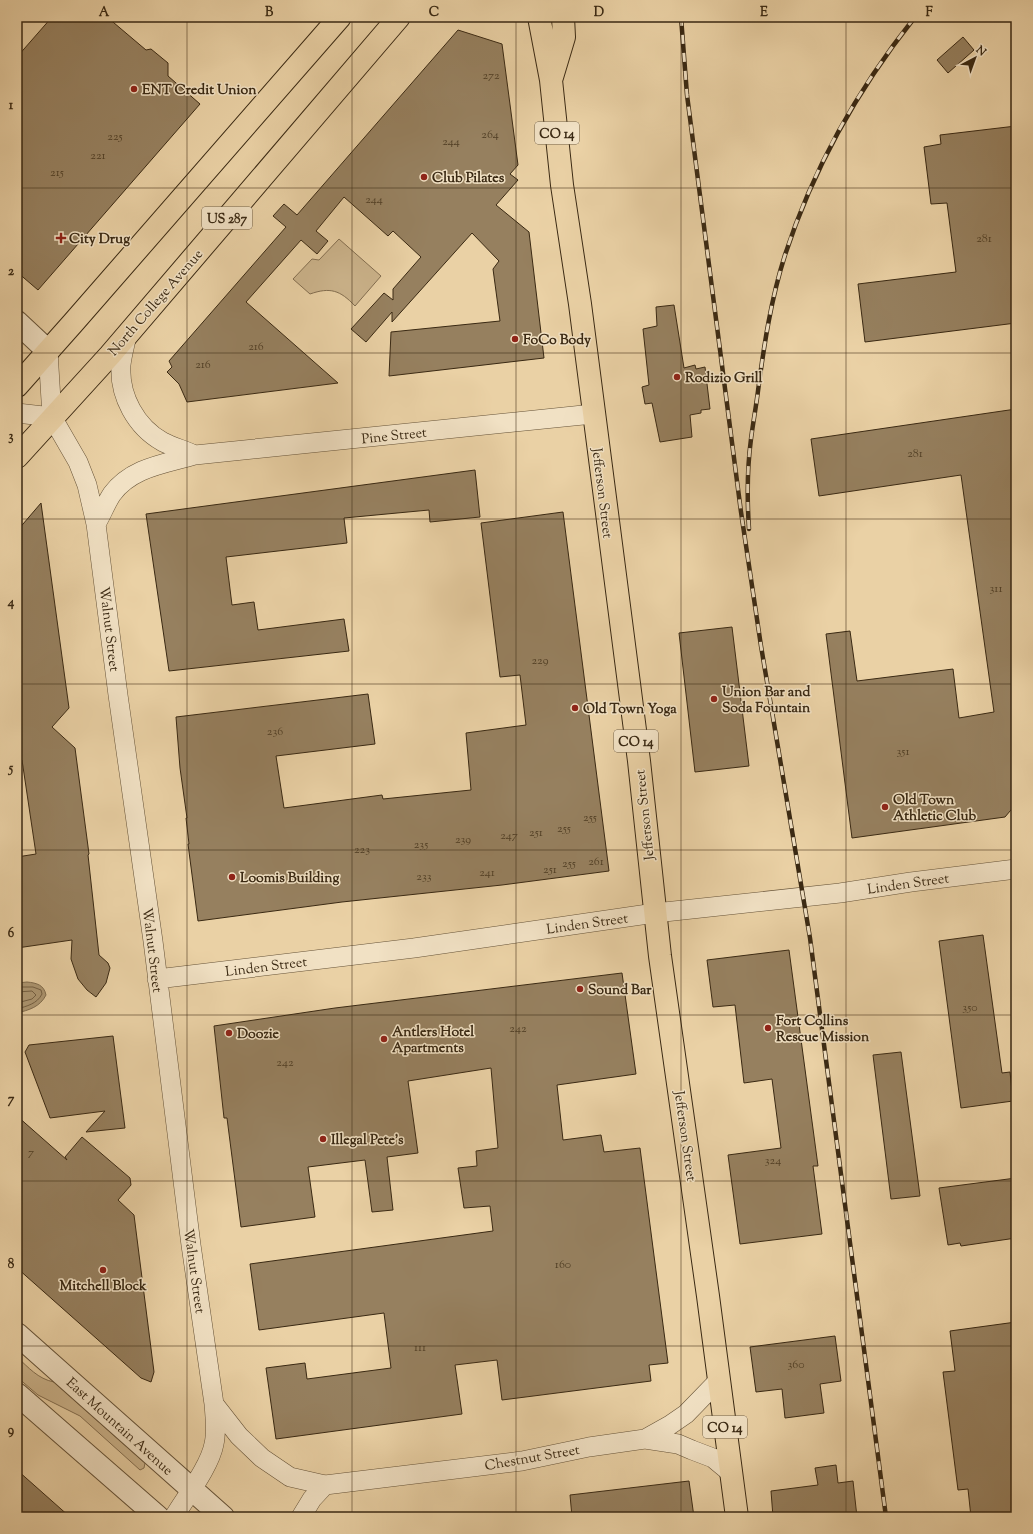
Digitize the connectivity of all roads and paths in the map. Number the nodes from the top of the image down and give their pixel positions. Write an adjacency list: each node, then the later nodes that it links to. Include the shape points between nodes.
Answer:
1 (340, 17): 8 (highway)
2 (400, 17): 7 (highway, North College Avenue / US 287)
3 (539, 17): 5 (highway, Jefferson Street / CO 14)
4 (563, 17): 5 (highway, CO 14, via 564,37)
5 (551, 80): 11 (highway, Jefferson Street / CO 14, via 562,185)
6 (17, 322): 8 (street)
7 (127, 335): 12 (highway, North College Avenue / US 287); 13 (street, Pine Street, via 121,366 123,387 126,400 135,416 146,430 163,442)
8 (48, 351): 9 (highway); 12 (street)
9 (17, 386)
10 (17, 413): 12 (street)
11 (593, 414): 13 (street, Pine Street); 17 (highway, Jefferson Street / CO 14)
12 (52, 417): 14 (highway, North College Avenue / US 287); 15 (street, Walnut Street, via 80,467)
13 (195, 455): 15 (street, Pine Street, via 152,467 126,479 112,494)
14 (17, 457)
15 (96, 524): 18 (street, Walnut Street)
16 (1016, 869): 17 (street, Linden Street, via 840,893)
17 (655, 913): 18 (street, Linden Street, via 414,948); 20 (highway, Jefferson Street / CO 14)
18 (157, 979): 22 (street, Walnut Street)
19 (17, 1334): 26 (street, East Mountain Avenue)
20 (719, 1380): 23 (street, via 686,1414); 24 (highway, Jefferson Street / CO 14)
21 (17, 1394): 27 (street)
22 (214, 1404): 25 (street, Chestnut Street, via 239,1436 262,1458 290,1477); 26 (street, Walnut Street, via 214,1444 209,1459)
23 (645, 1439): 24 (street, Chestnut Street, via 678,1444 713,1458); 25 (street, Chestnut Street, via 522,1461)
24 (730, 1473): 31 (highway, Jefferson Street / CO 14)
25 (325, 1485): 30 (street)
26 (191, 1489): 28 (street, Walnut Street); 29 (street, East Mountain Avenue)
27 (158, 1517)
28 (174, 1517)
29 (223, 1517)
30 (301, 1517)
31 (737, 1517)

